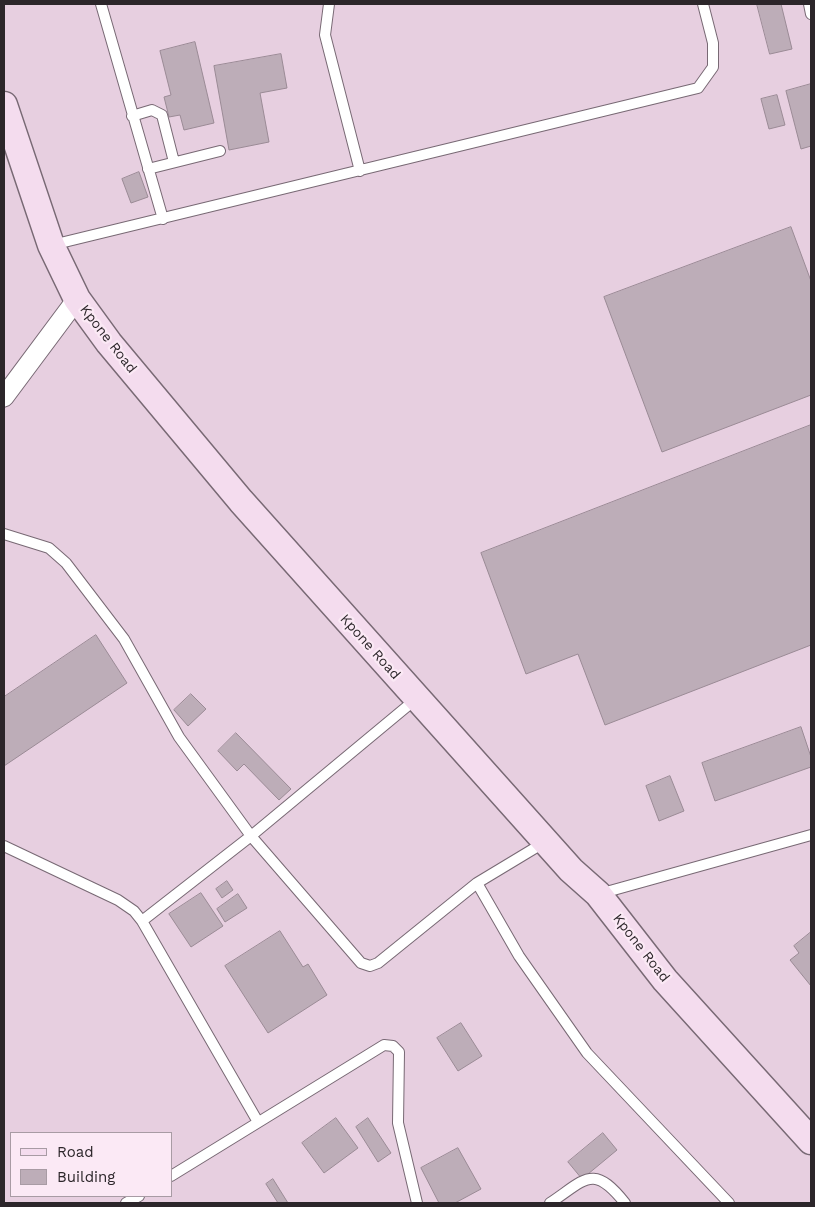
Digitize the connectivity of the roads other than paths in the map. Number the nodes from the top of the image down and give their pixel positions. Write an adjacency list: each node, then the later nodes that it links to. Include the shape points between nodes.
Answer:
1 (101, 4): 7 (lane)
2 (329, 4): 11 (lane, via 325,35)
3 (703, 4): 11 (lane, via 713,43 713,67 698,88)
4 (809, 4): 5 (lane)
5 (811, 14)
6 (4, 105): 13 (main road, Kpone Road)
7 (132, 116): 9 (lane, via 152,110 162,115); 10 (lane)
8 (220, 151): 9 (lane)
9 (174, 162): 10 (lane)
10 (148, 169): 12 (lane)
11 (360, 171): 12 (lane)
12 (163, 219): 13 (lane)
13 (51, 245): 14 (main road, Kpone Road)
14 (77, 299): 15 (street); 17 (main road, Kpone Road, via 109,343 241,501)
15 (4, 397)
16 (4, 534): 19 (lane, via 49,548 66,563 124,639 179,737)
17 (416, 699): 19 (lane); 20 (main road, Kpone Road)
18 (811, 835): 23 (lane)
19 (251, 836): 22 (lane, via 365,965 378,963); 24 (lane)
20 (546, 841): 22 (lane); 23 (main road, Kpone Road)
21 (4, 846): 24 (lane, via 118,900)
22 (477, 884): 33 (lane, via 524,963 587,1053)
23 (598, 894): 26 (main road, Kpone Road, via 665,980)
24 (142, 921): 25 (lane)
25 (258, 1122): 27 (lane); 30 (lane, via 365,1055 384,1045 393,1046 399,1052 398,1123)
26 (811, 1141)
27 (172, 1175)
28 (137, 1197): 29 (lane)
29 (126, 1203)
30 (416, 1203)
31 (550, 1203): 32 (lane, via 582,1181 597,1178 610,1185)
32 (625, 1203)
33 (729, 1203)

